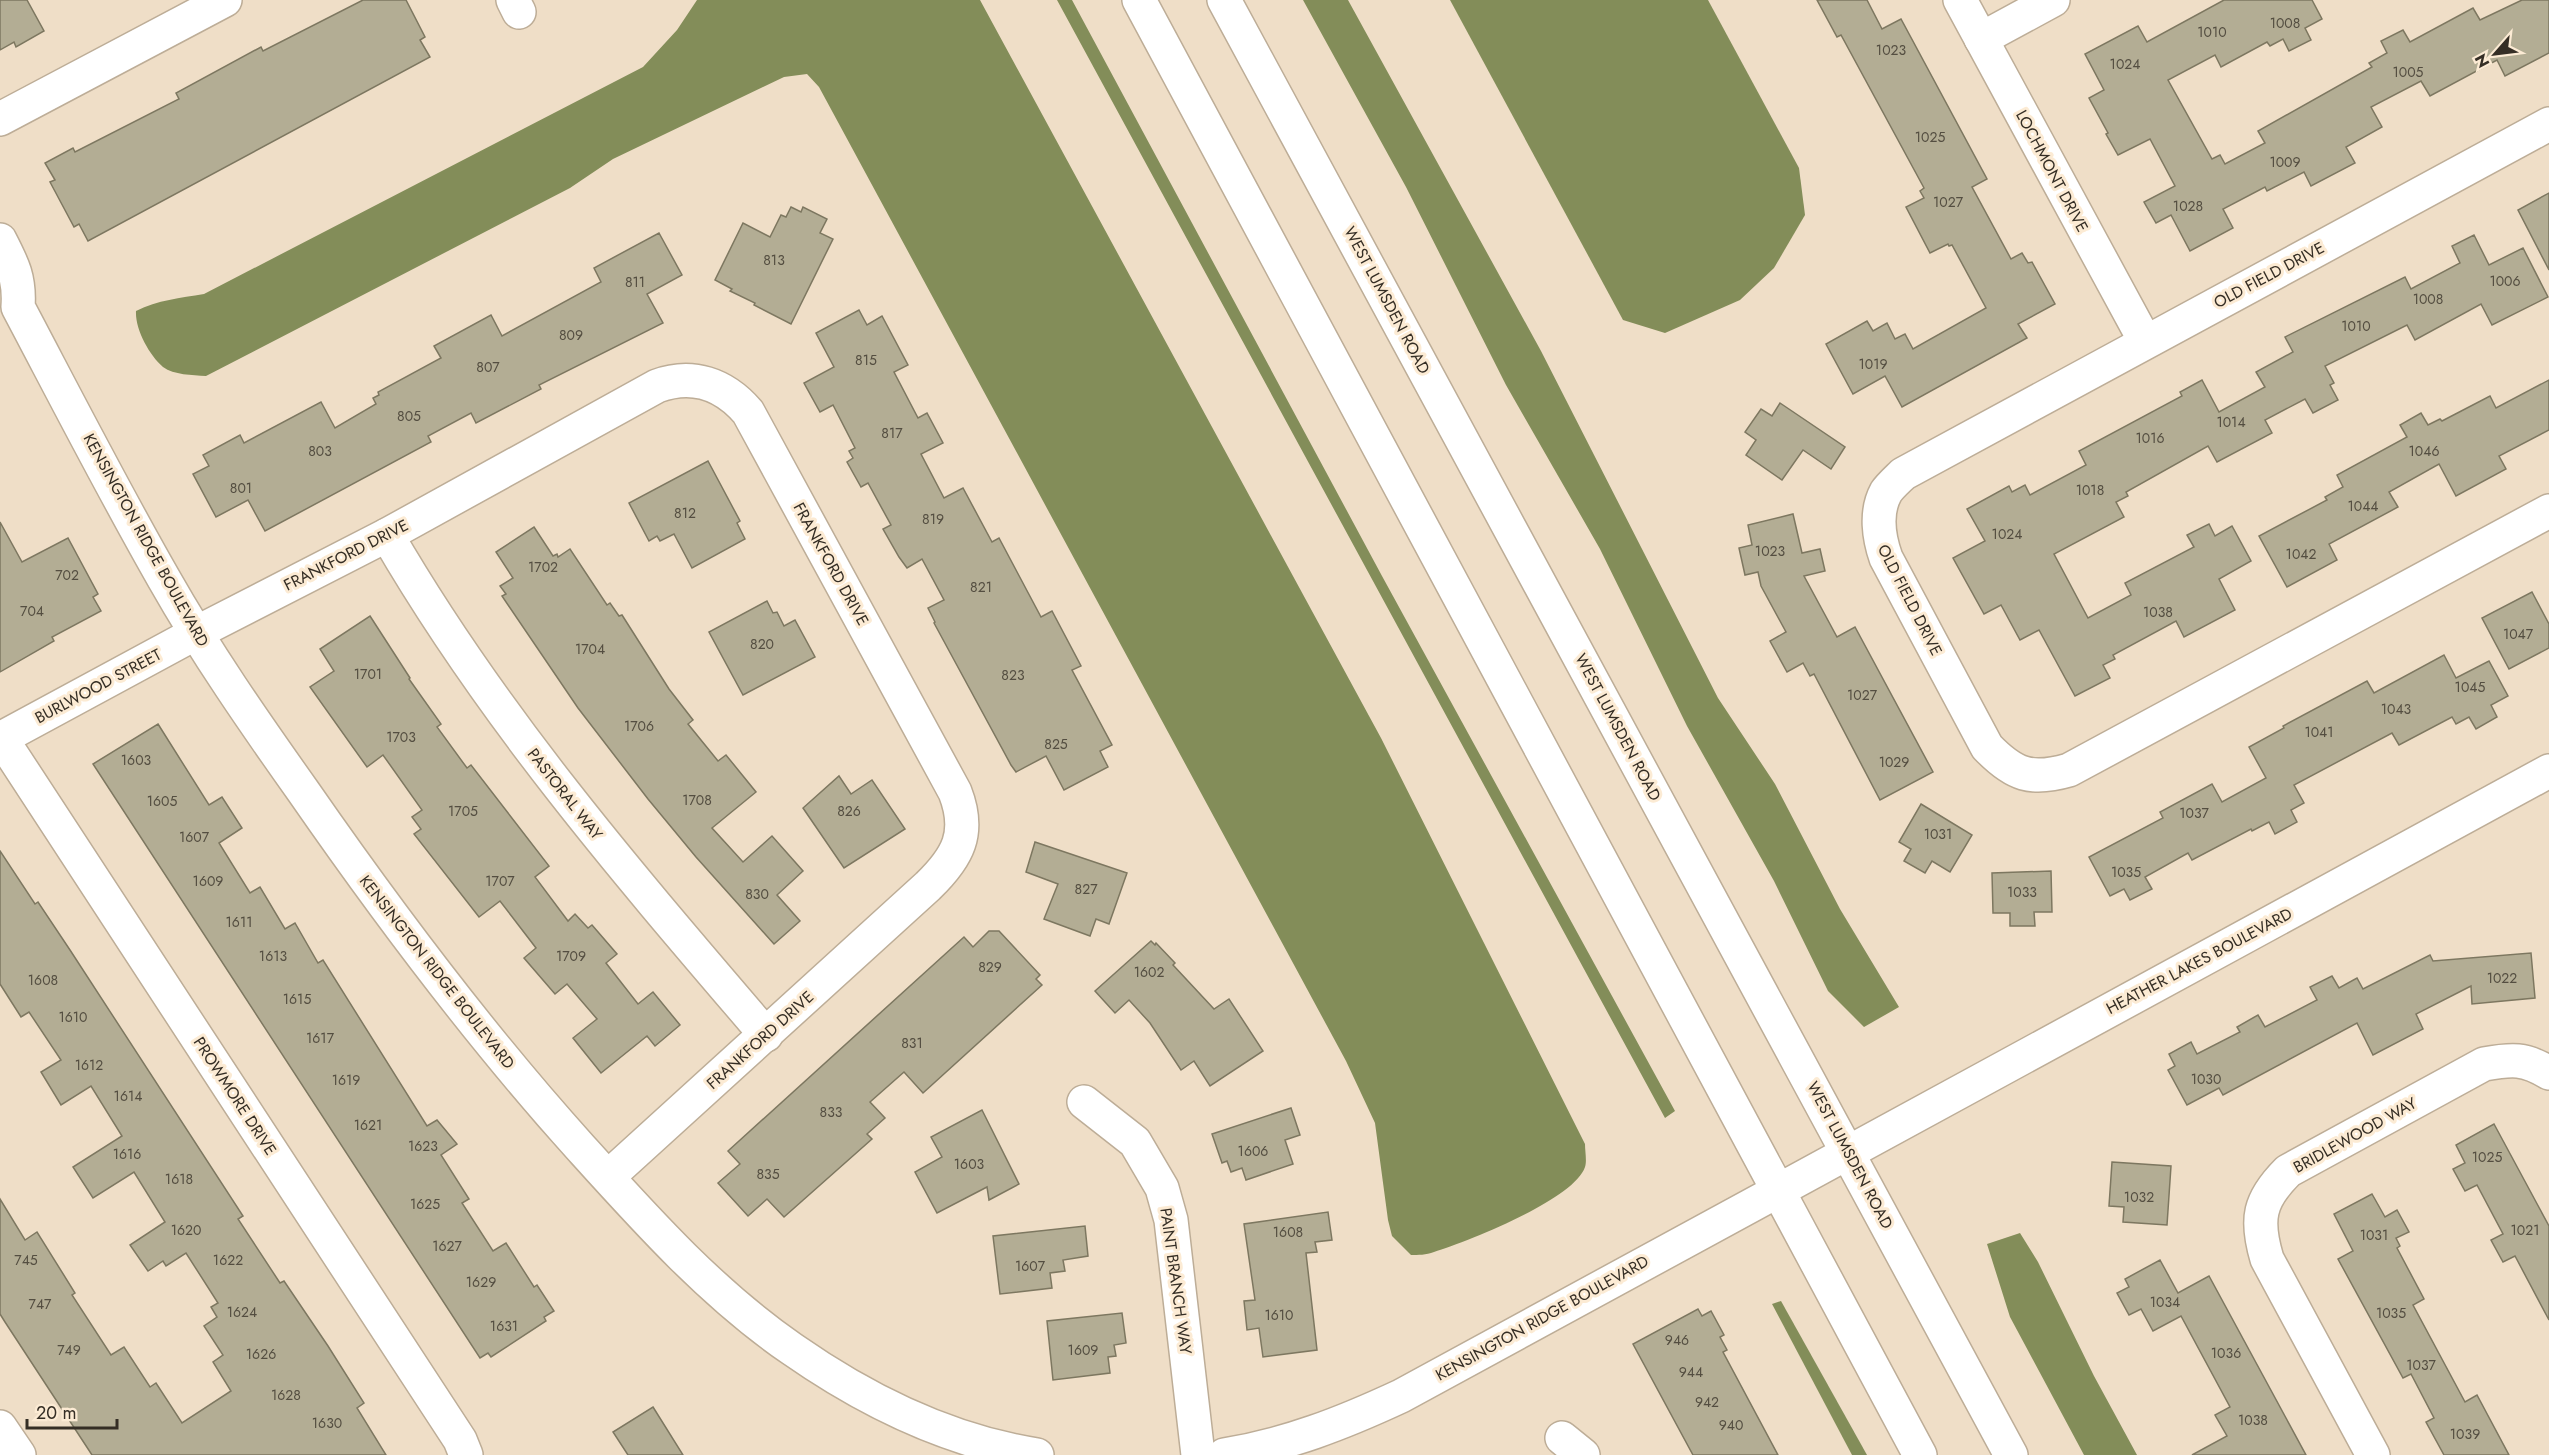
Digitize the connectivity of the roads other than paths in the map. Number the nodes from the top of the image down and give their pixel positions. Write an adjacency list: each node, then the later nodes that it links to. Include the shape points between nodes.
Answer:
1 (225, 0): 7 (street)
2 (1139, 0): 22 (street)
3 (1224, 0): 20 (street, WEST LUMSDEN ROAD)
4 (1960, 0): 6 (street, LOCHMONT DRIVE)
5 (2053, 0): 6 (street)
6 (1981, 39): 11 (street, LOCHMONT DRIVE)
7 (0, 119)
8 (2549, 124): 11 (street, OLD FIELD DRIVE)
9 (0, 240): 10 (street, KENSINGTON RIDGE BOULEVARD, via 19,287)
10 (9, 303): 14 (street, KENSINGTON RIDGE BOULEVARD)
11 (2145, 341): 12 (street, OLD FIELD DRIVE, via 1903,474 1886,492 1880,513 1879,537 1886,558 1987,747 2004,765 2026,775 2048,776 2069,770)
12 (2549, 511)
13 (387, 535): 14 (street, FRANKFORD DRIVE); 17 (street, PASTORAL WAY, via 449,635 525,742 612,856); 17 (street, FRANKFORD DRIVE, via 657,386 672,381 716,386 748,411 955,792 962,815 957,850 937,878)
14 (196, 633): 15 (street, BURLWOOD STREET); 21 (street, KENSINGTON RIDGE BOULEVARD, via 404,934 537,1098)
15 (1, 738): 25 (street, PROWMORE DRIVE)
16 (2549, 771): 20 (street, HEATHER LAKES BOULEVARD)
17 (766, 1035): 21 (street, FRANKFORD DRIVE)
18 (2549, 1073): 31 (street, BRIDLEWOOD WAY, via 2532,1063 2506,1060 2484,1064 2288,1171 2271,1188 2262,1212 2260,1236 2267,1259)
19 (1084, 1102): 27 (street, PAINT BRANCH WAY, via 1136,1142 1162,1188 1171,1220)
20 (1848, 1151): 22 (street, KENSINGTON RIDGE BOULEVARD); 30 (street, WEST LUMSDEN ROAD)
21 (608, 1178): 26 (street, KENSINGTON RIDGE BOULEVARD, via 700,1273 747,1315 826,1371 903,1413 949,1432)
22 (1777, 1190): 28 (street, KENSINGTON RIDGE BOULEVARD, via 1401,1396 1298,1439); 29 (street)
23 (0, 1427): 24 (street)
24 (19, 1455)
25 (466, 1455)
26 (1037, 1455)
27 (1198, 1455)
28 (1224, 1455)
29 (1920, 1455)
30 (2011, 1455)
31 (2373, 1455)

